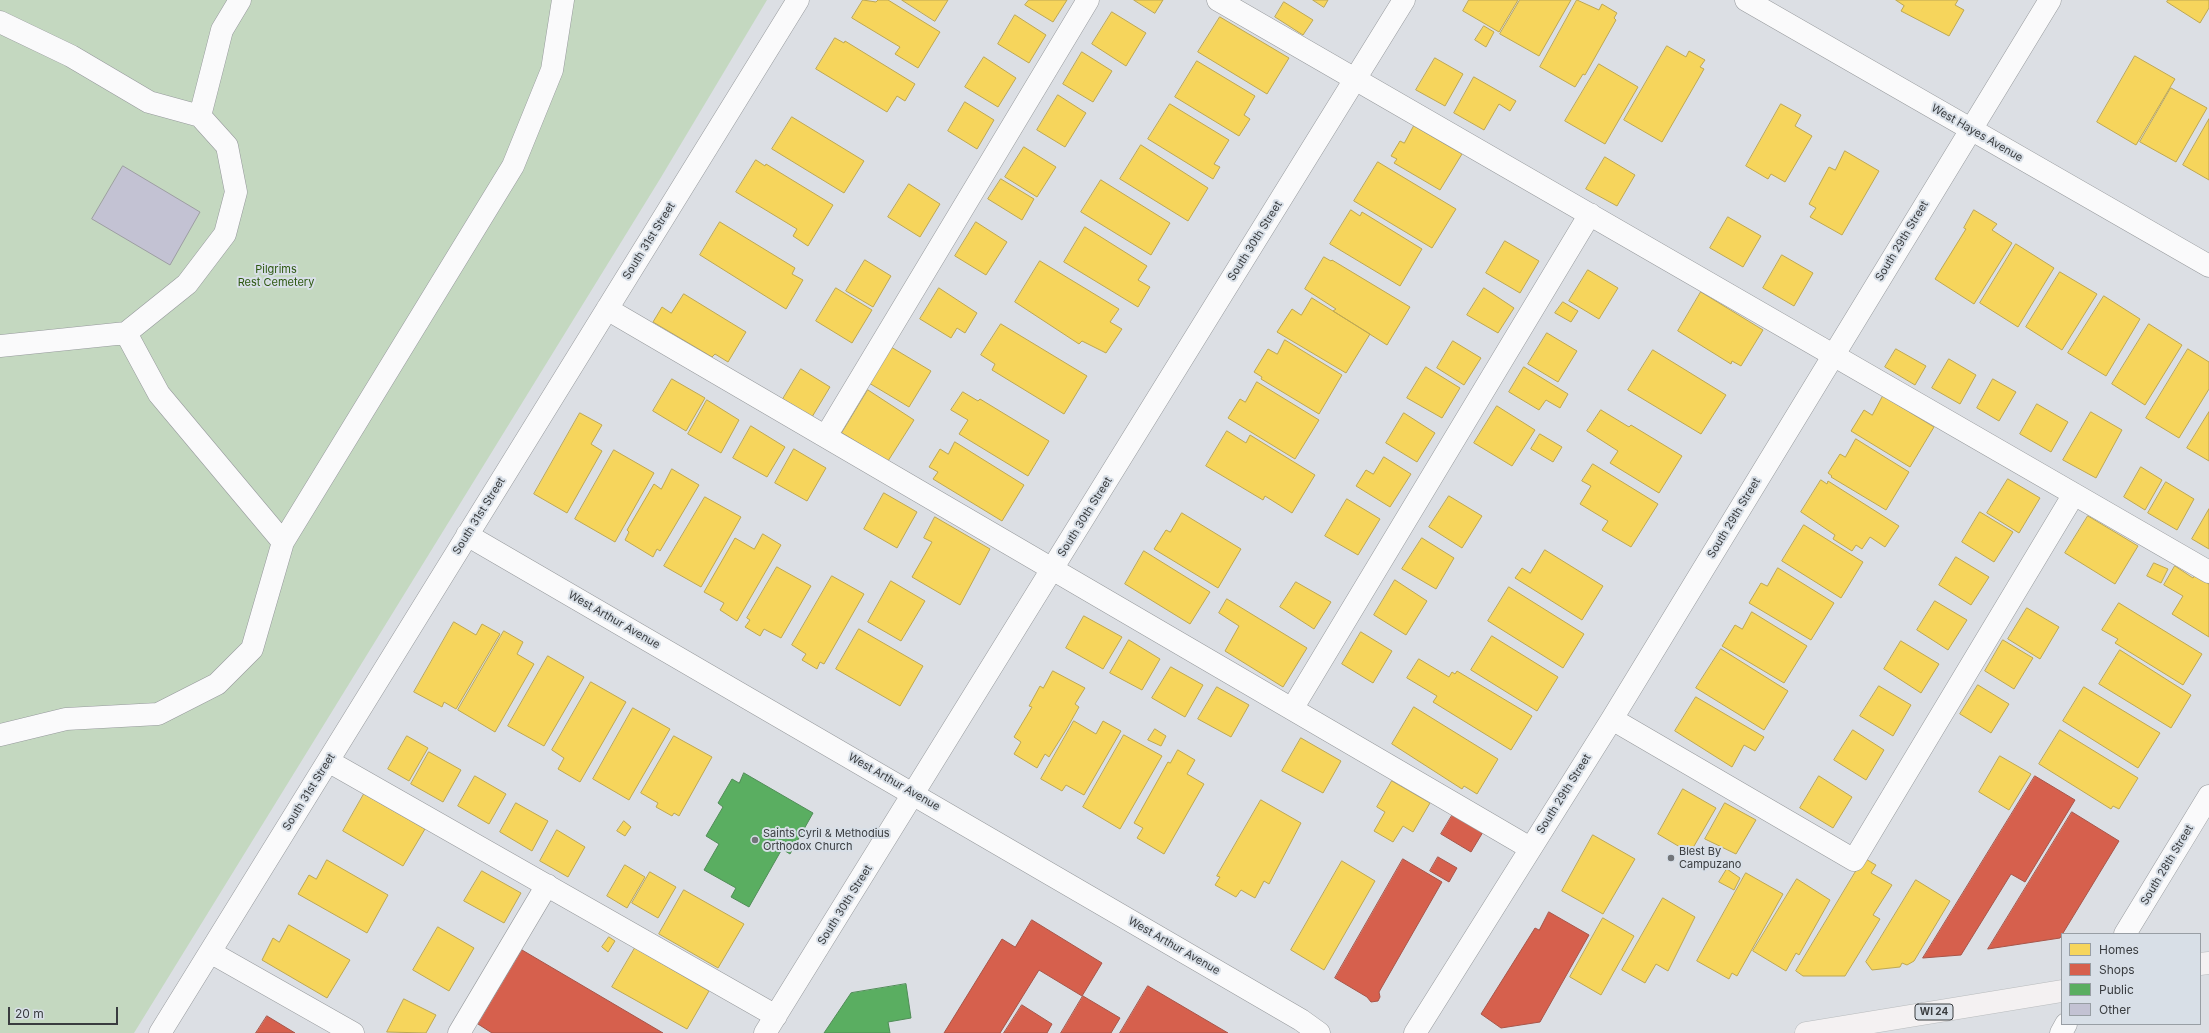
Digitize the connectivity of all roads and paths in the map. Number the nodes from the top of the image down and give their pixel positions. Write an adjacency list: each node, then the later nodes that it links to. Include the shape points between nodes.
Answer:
1 (240, 0): 11 (street, via 222,30)
2 (563, 0): 22 (street, via 552,70 514,166)
3 (798, 0): 15 (street, South 31st Street)
4 (1088, 0): 19 (street)
5 (1218, 0): 10 (street)
6 (1404, 0): 10 (street, South 30th Street)
7 (1746, 0): 12 (street, West Hayes Avenue)
8 (2050, 0): 12 (street, South 29th Street)
9 (0, 22): 11 (street, via 71,56 149,102)
10 (1355, 79): 13 (street); 23 (street, South 30th Street)
11 (200, 116): 16 (street, via 227,146 236,192 225,234 187,284)
12 (1971, 129): 14 (street, West Hayes Avenue); 18 (street, South 29th Street)
13 (1590, 214): 18 (street); 25 (street)
14 (2209, 266)
15 (607, 309): 19 (street); 21 (street, South 31st Street)
16 (126, 333): 17 (street); 22 (street, via 159,394)
17 (0, 346)
18 (1833, 355): 20 (street); 26 (street, South 29th Street)
19 (826, 436): 23 (street)
20 (2074, 494): 24 (street); 26 (street, via 1854,860)
21 (467, 535): 28 (street, South 31st Street); 29 (street, West Arthur Avenue)
22 (283, 542): 27 (street, via 252,649 217,684 158,714 66,719)
23 (1053, 569): 25 (street); 29 (street, South 30th Street)
24 (2209, 572)
25 (1292, 709): 31 (street)
26 (1612, 719): 31 (street, South 29th Street)
27 (0, 735)
28 (328, 761): 32 (street); 34 (street, South 31st Street)
29 (914, 794): 36 (street, South 30th Street); 40 (street, West Arthur Avenue, via 1301,1020)
30 (2209, 796): 33 (street, South 28th Street)
31 (1530, 848): 41 (street, South 29th Street)
32 (547, 886): 36 (street); 39 (street)
33 (2126, 933)
34 (210, 952): 37 (street, South 31st Street); 38 (street)
35 (2061, 991): 42 (main road, WI 24)
36 (771, 1024)
37 (160, 1033)
38 (353, 1033)
39 (459, 1033)
40 (1319, 1033)
41 (1415, 1033)
42 (1806, 1033)

